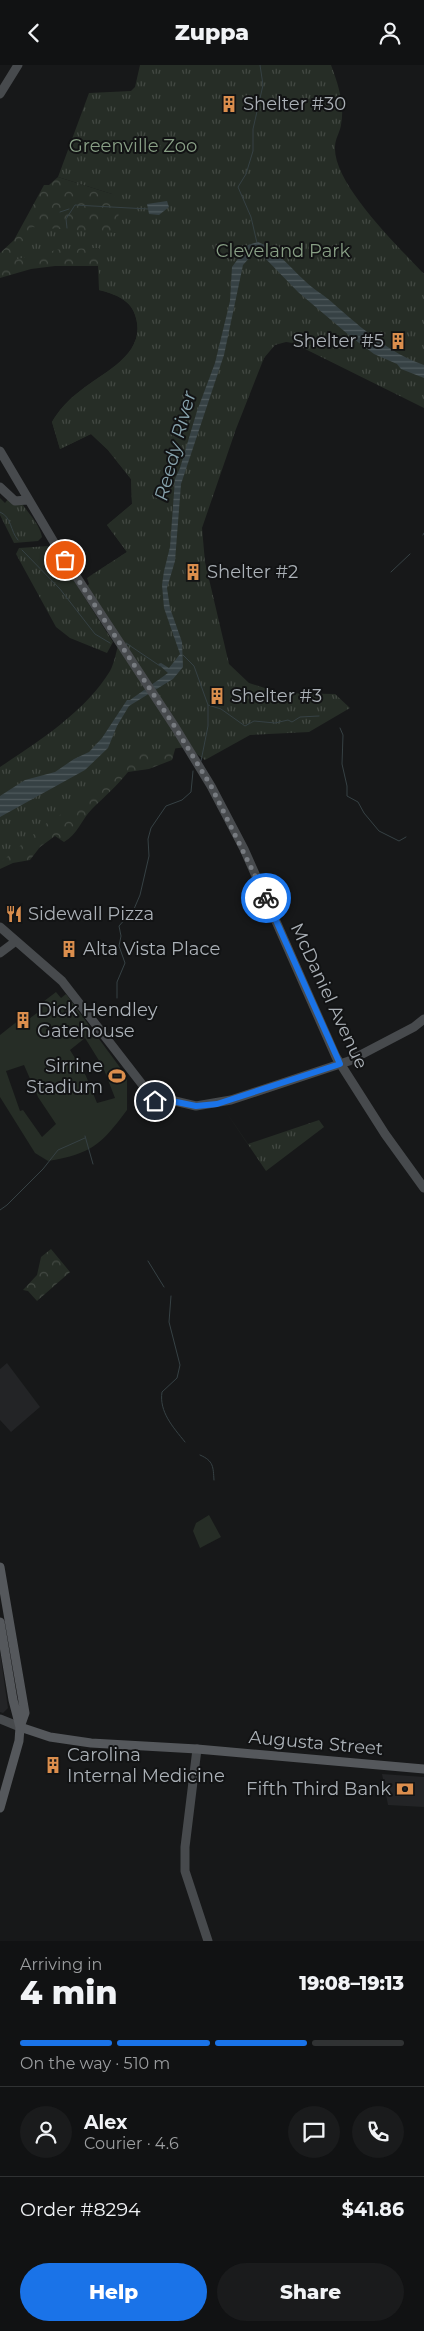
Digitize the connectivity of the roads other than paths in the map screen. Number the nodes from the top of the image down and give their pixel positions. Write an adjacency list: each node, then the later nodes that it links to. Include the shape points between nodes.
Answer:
1 (18, 65): 2 (street)
2 (0, 94)
3 (0, 451): 5 (street, McDaniel Avenue)
4 (0, 487): 5 (street, via 14,501)
5 (27, 500): 10 (street, McDaniel Avenue, via 211,786 244,849)
6 (0, 927): 7 (street)
7 (16, 941): 8 (street); 10 (street, via 62,981 155,1101 162,1099 196,1106 217,1104)
8 (0, 953)
9 (424, 1019): 10 (street)
10 (340, 1064): 11 (street, McDaniel Avenue)
11 (424, 1188)
12 (0, 1567): 15 (main road, via 25,1713)
13 (0, 1622): 15 (main road)
14 (0, 1719): 15 (street, Augusta Street)
15 (20, 1727): 16 (main road, Augusta Street, via 67,1741); 18 (main road)
16 (197, 1749): 17 (main road, Augusta Street); 19 (street, via 185,1871)
17 (424, 1769)
18 (0, 1808)
19 (208, 1941)

